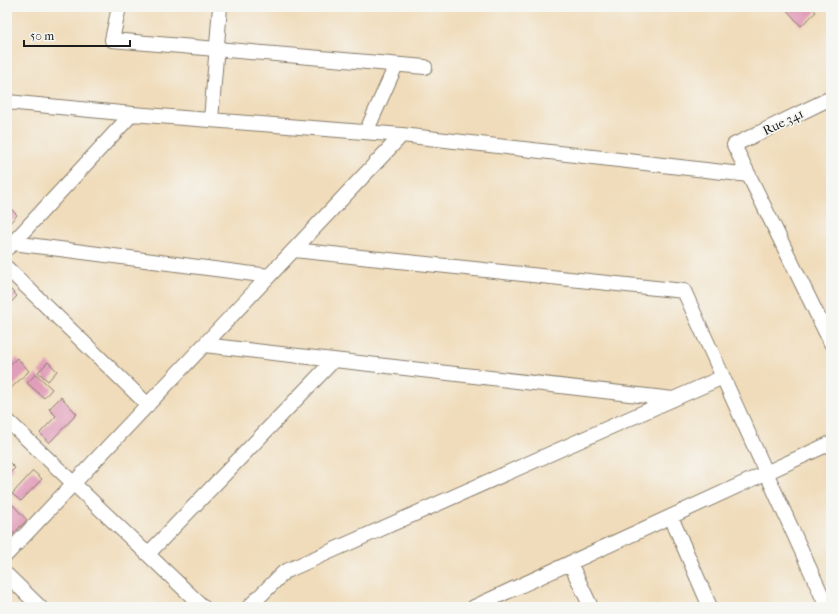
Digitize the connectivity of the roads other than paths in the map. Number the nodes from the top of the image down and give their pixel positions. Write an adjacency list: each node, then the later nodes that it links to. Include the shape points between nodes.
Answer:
1 (119, 7): 3 (street, via 112,40)
2 (220, 7): 3 (street)
3 (216, 49): 4 (street); 9 (street)
4 (396, 65): 5 (street); 10 (street)
5 (425, 67)
6 (831, 98): 12 (street, Rue 341, via 734,145)
7 (7, 102): 8 (street)
8 (132, 114): 9 (street); 13 (street)
9 (211, 120): 10 (street)
10 (366, 132): 11 (street)
11 (402, 135): 12 (street); 14 (street)
12 (749, 175): 17 (street)
13 (10, 246): 16 (street)
14 (294, 250): 16 (street); 20 (street, via 684,291)
15 (7, 268): 22 (street)
16 (270, 276): 18 (street)
17 (831, 343)
18 (204, 345): 19 (street); 22 (street)
19 (334, 360): 21 (street); 29 (street)
20 (723, 377): 21 (street); 25 (street)
21 (674, 399): 34 (street, via 284,572)
22 (148, 405): 26 (street)
23 (7, 420): 26 (street)
24 (831, 443): 25 (street)
25 (766, 472): 27 (street); 38 (street)
26 (74, 484): 28 (street); 29 (street)
27 (671, 516): 30 (street); 37 (street)
28 (7, 554)
29 (148, 554): 33 (street)
30 (570, 562): 35 (street); 36 (street)
31 (7, 575): 32 (street)
32 (40, 607)
33 (203, 607)
34 (249, 607)
35 (474, 607)
36 (591, 607)
37 (710, 607)
38 (827, 607)

